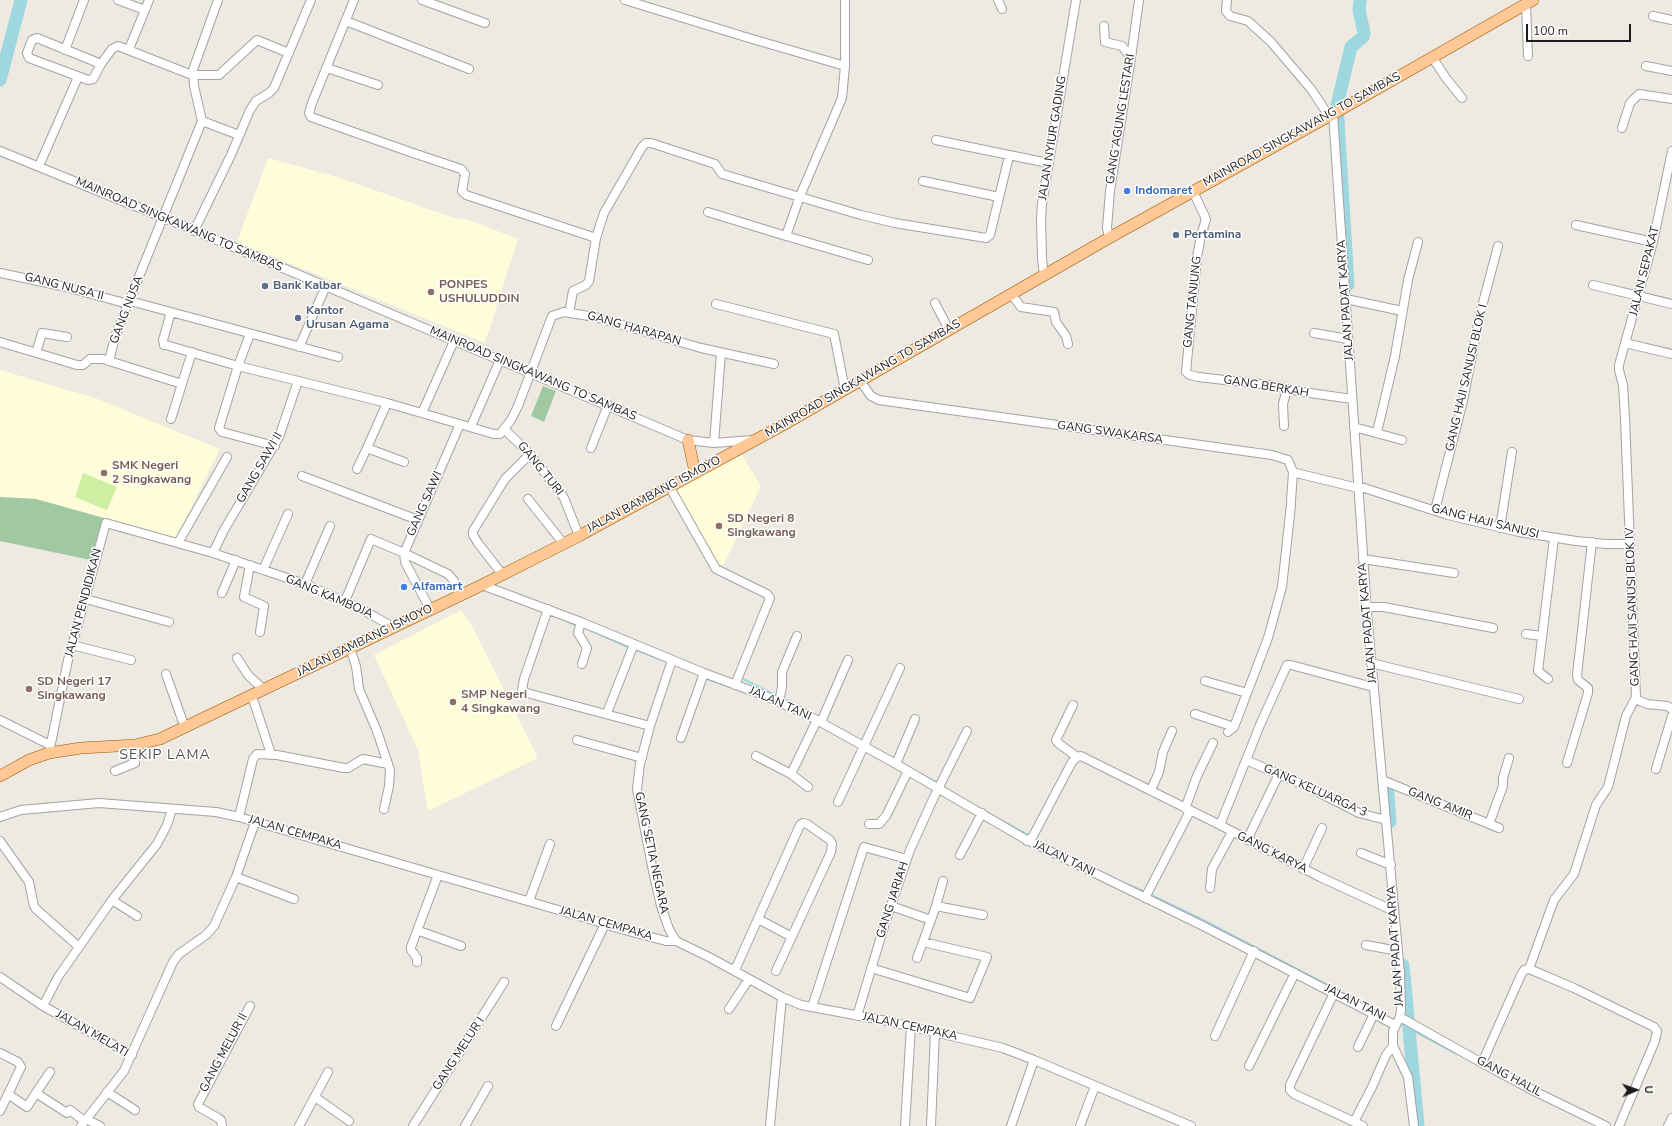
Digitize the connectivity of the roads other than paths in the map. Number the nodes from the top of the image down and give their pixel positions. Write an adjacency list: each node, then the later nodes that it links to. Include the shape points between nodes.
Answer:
1 (84, 0): 23 (street)
2 (118, 0): 16 (street)
3 (149, 0): 16 (street)
4 (218, 0): 34 (street)
5 (311, 0): 24 (street)
6 (354, 0): 19 (street)
7 (422, 0): 20 (street)
8 (625, 0): 29 (street)
9 (845, 0): 29 (street)
10 (998, 0): 15 (street)
11 (1076, 0): 47 (street, JALAN NYIUR GADING)
12 (1139, 0): 27 (street, GANG AGUNG LESTARI)
13 (1227, 0): 39 (street, via 1226,11 1230,16 1248,21 1271,42)
14 (1529, 2): 25 (street); 26 (main road, MAINROAD SINGKAWANG TO SAMBAS)
15 (1002, 9)
16 (145, 10): 22 (street)
17 (1653, 16): 18 (street)
18 (1672, 20)
19 (346, 21): 31 (street); 32 (street)
20 (485, 23)
21 (1104, 26): 27 (street, via 1105,42 1122,46)
22 (129, 49): 28 (street, via 114,47); 34 (street)
23 (65, 50): 28 (street); 35 (street, via 34,38 27,56)
24 (289, 53): 34 (street, via 258,40 219,75); 42 (street, via 274,88 256,101)
25 (1528, 56)
26 (1432, 57): 37 (street); 39 (main road, MAINROAD SINGKAWANG TO SAMBAS)
27 (1131, 58): 59 (street, GANG AGUNG LESTARI, via 1110,191 1107,228)
28 (101, 64): 35 (street, via 93,79)
29 (845, 66): 51 (street, via 842,98)
30 (1646, 66): 33 (street)
31 (327, 68): 36 (street); 58 (street, via 309,110 309,114 314,118 461,169 465,174 462,191 466,195)
32 (469, 69)
33 (1672, 71)
34 (192, 75): 40 (street)
35 (78, 77): 48 (street)
36 (378, 85)
37 (1462, 98)
38 (1672, 99): 41 (street, via 1639,94 1630,103)
39 (1334, 113): 50 (main road, MAINROAD SINGKAWANG TO SAMBAS); 70 (street, JALAN PADAT KARYA)
40 (202, 121): 42 (street); 54 (street, GANG NUSA)
41 (1622, 128)
42 (239, 135): 56 (street)
43 (936, 140): 46 (street)
44 (0, 151): 48 (street, MAINROAD SINGKAWANG TO SAMBAS)
45 (1672, 151): 61 (street, JALAN SEPAKAT)
46 (1009, 156): 47 (street); 52 (street)
47 (1048, 163): 65 (street, JALAN NYIUR GADING, via 1041,219)
48 (40, 166): 54 (street, MAINROAD SINGKAWANG TO SAMBAS)
49 (923, 181): 52 (street)
50 (1193, 192): 59 (main road, MAINROAD SINGKAWANG TO SAMBAS); 97 (street, GANG TANJUNG, via 1206,219 1197,257)
51 (800, 196): 52 (street, via 884,220 986,238 990,235); 57 (street); 58 (street, via 722,174 716,164 646,143 604,213)
52 (998, 197)
53 (708, 212): 57 (street)
54 (163, 218): 56 (street, MAINROAD SINGKAWANG TO SAMBAS); 71 (street, GANG NUSA)
55 (1576, 225): 61 (street)
56 (194, 231): 67 (street, MAINROAD SINGKAWANG TO SAMBAS)
57 (786, 236): 63 (street)
58 (596, 238): 77 (street, via 589,281 573,291)
59 (1109, 238): 65 (main road, MAINROAD SINGKAWANG TO SAMBAS)
60 (1418, 242): 75 (street)
61 (1653, 242): 68 (street, JALAN SEPAKAT)
62 (1498, 246): 133 (street, GANG HAJI SANUSI BLOK I)
63 (868, 260)
64 (0, 272): 71 (street, GANG NUSA II)
65 (1044, 276): 69 (main road, MAINROAD SINGKAWANG TO SAMBAS)
66 (1593, 285): 68 (street)
67 (326, 286): 83 (street, MAINROAD SINGKAWANG TO SAMBAS); 87 (street)
68 (1639, 295): 74 (street); 85 (street, JALAN SEPAKAT)
69 (1013, 297): 78 (main road, MAINROAD SINGKAWANG TO SAMBAS); 86 (street, via 1019,306 1054,312 1056,322 1066,336)
70 (1346, 299): 75 (street); 82 (street, JALAN PADAT KARYA)
71 (129, 302): 76 (street, GANG NUSA II); 94 (street, GANG NUSA, via 115,337)
72 (935, 303): 78 (street)
73 (716, 304): 103 (street, via 834,334)
74 (1672, 304)
75 (1402, 311): 114 (street, via 1395,356)
76 (171, 312): 80 (street, GANG NUSA II); 88 (street, via 163,340 164,345)
77 (569, 313): 90 (street, GANG HARAPAN, via 595,316); 98 (street, GANG HARAPAN, via 552,316)
78 (949, 330): 101 (main road, MAINROAD SINGKAWANG TO SAMBAS)
79 (1314, 332): 82 (street)
80 (250, 334): 87 (street, GANG NUSA II); 96 (street)
81 (67, 337): 89 (street, via 42,334)
82 (1348, 339): 104 (street, JALAN PADAT KARYA)
83 (454, 341): 93 (street, MAINROAD SINGKAWANG TO SAMBAS); 107 (street)
84 (0, 342): 89 (street)
85 (1625, 343): 91 (street); 143 (street, GANG HAJI SANUSI BLOK IV, via 1619,370 1624,394)
86 (1068, 344)
87 (299, 347): 92 (street, GANG NUSA II)
88 (192, 352): 96 (street); 100 (street)
89 (36, 353): 94 (street, via 80,366 90,359)
90 (721, 353): 95 (street, GANG HARAPAN); 118 (street)
91 (1672, 354)
92 (338, 358)
93 (500, 360): 98 (street, MAINROAD SINGKAWANG TO SAMBAS); 110 (street)
94 (109, 361): 100 (street)
95 (774, 364)
96 (238, 366): 99 (street); 119 (street, via 219,430)
97 (1186, 368): 102 (street, GANG BERKAH, via 1190,375)
98 (530, 372): 106 (street, MAINROAD SINGKAWANG TO SAMBAS); 113 (street, via 518,406)
99 (298, 381): 105 (street); 119 (street, GANG SAWI II)
100 (182, 384): 108 (street)
101 (863, 386): 103 (main road, MAINROAD SINGKAWANG TO SAMBAS); 128 (street, GANG SWAKARSA, via 874,398 886,402 1272,455 1288,460)
102 (1288, 389): 104 (street, GANG BERKAH); 111 (street, via 1283,404)
103 (845, 390): 115 (main road, MAINROAD SINGKAWANG TO SAMBAS)
104 (1352, 399): 112 (street, JALAN PADAT KARYA)
105 (387, 403): 107 (street); 120 (street)
106 (608, 405): 116 (street, MAINROAD SINGKAWANG TO SAMBAS); 121 (street)
107 (422, 413): 109 (street)
108 (171, 419)
109 (460, 424): 113 (street, via 494,434 500,434); 135 (street, GANG SAWI)
110 (472, 424)
111 (1284, 426)
112 (1356, 427): 114 (street); 131 (street, JALAN PADAT KARYA)
113 (504, 429): 123 (street, GANG TURI)
114 (1376, 433): 117 (street)
115 (758, 439): 118 (street, MAINROAD SINGKAWANG TO SAMBAS); 127 (main road, JALAN BAMBANG ISMOYO)
116 (688, 440): 118 (street, MAINROAD SINGKAWANG TO SAMBAS); 127 (main road)
117 (1402, 440)
118 (714, 443)
119 (275, 446): 144 (street, GANG SAWI II)
120 (367, 448): 125 (street); 126 (street)
121 (591, 448)
122 (1512, 452): 137 (street)
123 (530, 454): 138 (street, GANG TURI, via 564,498); 151 (street, via 505,479 473,531 478,543)
124 (227, 457): 141 (street)
125 (404, 462)
126 (357, 469)
127 (695, 472): 130 (main road, JALAN BAMBANG ISMOYO)
128 (1293, 472): 131 (street); 186 (street, via 1282,587 1268,638)
129 (302, 476): 135 (street)
130 (669, 486): 138 (main road, JALAN BAMBANG ISMOYO); 183 (street, via 716,569 767,594 770,598)
131 (1360, 488): 133 (street, GANG HAJI SANUSI); 147 (street, JALAN PADAT KARYA)
132 (528, 499): 142 (street)
133 (1435, 510): 137 (street, GANG HAJI SANUSI)
134 (288, 514): 149 (street)
135 (418, 520): 145 (street, GANG SAWI)
136 (330, 526): 152 (street)
137 (1500, 528): 139 (street, GANG HAJI SANUSI)
138 (579, 536): 142 (main road, JALAN BAMBANG ISMOYO)
139 (1554, 538): 140 (street, GANG HAJI SANUSI); 168 (street)
140 (1592, 542): 143 (street, GANG HAJI SANUSI); 216 (street, via 1577,675 1578,680 1588,688 1588,693)
141 (178, 543): 144 (street); 156 (street, JALAN PENDIDIKAN, via 106,523)
142 (564, 543): 151 (main road, JALAN BAMBANG ISMOYO)
143 (1630, 544): 188 (street, GANG HAJI SANUSI BLOK IV)
144 (213, 553): 146 (street, GANG KAMBOJA)
145 (404, 553): 155 (street, via 448,574); 157 (street, via 370,540); 159 (street, via 405,562)
146 (236, 560): 148 (street, GANG KAMBOJA); 154 (street)
147 (1365, 560): 150 (street); 158 (street, JALAN PADAT KARYA)
148 (250, 565): 149 (street, GANG KAMBOJA); 165 (street, via 244,597 264,606)
149 (263, 570): 152 (street, GANG KAMBOJA)
150 (1454, 573)
151 (502, 574): 153 (main road, JALAN BAMBANG ISMOYO)
152 (304, 584): 157 (street, GANG KAMBOJA)
153 (485, 586): 155 (main road, JALAN BAMBANG ISMOYO); 160 (street, JALAN TANI)
154 (222, 593)
155 (460, 595): 159 (main road, JALAN BAMBANG ISMOYO)
156 (86, 598): 161 (street); 169 (street, JALAN PENDIDIKAN)
157 (345, 601): 163 (street, GANG KAMBOJA)
158 (1370, 607): 164 (street, via 1403,610); 177 (street, JALAN PADAT KARYA)
159 (430, 609): 163 (main road, JALAN BAMBANG ISMOYO)
160 (548, 609): 162 (street, JALAN TANI); 193 (street, via 522,690)
161 (169, 622)
162 (580, 625): 170 (street, JALAN TANI); 175 (street, via 579,637 587,648)
163 (393, 628): 171 (main road, JALAN BAMBANG ISMOYO)
164 (1493, 628)
165 (260, 632)
166 (1526, 634): 168 (street)
167 (797, 636): 190 (street, via 782,672)
168 (1542, 636): 181 (street, via 1538,672)
169 (72, 645): 173 (street); 207 (street, JALAN PENDIDIKAN)
170 (632, 648): 176 (street, JALAN TANI); 193 (street)
171 (352, 652): 185 (main road, JALAN BAMBANG ISMOYO); 217 (street, via 359,690)
172 (237, 658): 185 (street, via 248,675)
173 (131, 660)
174 (848, 660): 198 (street)
175 (582, 664)
176 (670, 664): 179 (street, JALAN TANI); 199 (street, GANG SETIA NEGARA)
177 (1374, 664): 184 (street, JALAN PADAT KARYA); 187 (street)
178 (900, 668): 205 (street)
179 (704, 673): 183 (street, JALAN TANI); 203 (street)
180 (166, 674): 200 (street)
181 (1548, 680)
182 (1205, 681): 186 (street)
183 (737, 682): 190 (street, JALAN TANI)
184 (1373, 688): 214 (street, via 1287,665); 224 (street, JALAN PADAT KARYA)
185 (264, 690): 189 (main road, JALAN BAMBANG ISMOYO)
186 (1247, 693): 194 (street, via 1231,729)
187 (1519, 699)
188 (1635, 699): 192 (street); 280 (street, GANG HAJI SANUSI BLOK IV, via 1626,716 1608,787 1596,805 1574,874 1554,900)
189 (254, 702): 200 (main road, JALAN BAMBANG ISMOYO); 209 (street)
190 (779, 702): 198 (street, JALAN TANI)
191 (1073, 705): 211 (street, GANG KARYA, via 1056,741)
192 (1672, 709)
193 (607, 713): 199 (street)
194 (1196, 714)
195 (1672, 716): 218 (street)
196 (915, 719): 215 (street)
197 (0, 720): 207 (street)
198 (819, 721): 205 (street, JALAN TANI); 221 (street)
199 (650, 726): 212 (street, GANG SETIA NEGARA)
200 (185, 728): 208 (main road, JALAN BAMBANG ISMOYO)
201 (967, 731): 225 (street, GANG JARIAH)
202 (1172, 731): 227 (street)
203 (681, 738)
204 (577, 740): 212 (street)
205 (866, 743): 215 (street, JALAN TANI); 228 (street)
206 (1213, 743): 231 (street, via 1197,776 1186,806)
207 (49, 749): 208 (main road, JALAN BAMBANG ISMOYO, via 81,748); 223 (main road, JALAN BAMBANG ISMOYO)
208 (133, 753): 219 (street, via 135,763)
209 (271, 754): 217 (street, via 348,768 363,759); 234 (street, via 254,756)
210 (756, 756): 221 (street)
211 (1077, 757): 227 (street, GANG KARYA, via 1081,756); 243 (street)
212 (642, 758): 270 (street, GANG SETIA NEGARA, via 637,789 642,818 664,918)
213 (1509, 758): 238 (street, via 1503,786)
214 (1246, 760): 222 (street, GANG KELUARGA 3); 239 (street)
215 (897, 762): 220 (street, JALAN TANI)
216 (1567, 763)
217 (388, 764): 230 (street, via 390,778)
218 (1656, 769)
219 (115, 771)
220 (908, 771): 225 (street, JALAN TANI); 237 (street, via 886,816 879,824)
221 (791, 774): 226 (street)
222 (1279, 774): 235 (street, GANG KELUARGA 3, via 1333,798 1359,813); 244 (street)
223 (0, 776)
224 (1382, 780): 235 (street, JALAN PADAT KARYA); 238 (street, GANG AMIR)
225 (940, 786): 232 (street, JALAN TANI); 249 (street, GANG JARIAH)
226 (808, 787)
227 (1150, 790): 231 (street, GANG KARYA)
228 (838, 802)
229 (172, 809): 233 (street, JALAN CEMPAKA, via 94,803 21,810); 234 (street, JALAN CEMPAKA, via 216,812); 259 (street, via 166,829 157,844)
230 (384, 809)
231 (1188, 810): 239 (street, GANG KARYA); 256 (street)
232 (982, 814): 243 (street, JALAN TANI); 248 (street)
233 (0, 817)
234 (239, 817): 236 (street, JALAN CEMPAKA)
235 (1386, 820): 250 (street, JALAN PADAT KARYA)
236 (255, 822): 252 (street, JALAN CEMPAKA); 253 (street)
237 (869, 824)
238 (1489, 824): 241 (street, GANG AMIR)
239 (1220, 825): 242 (street, GANG KARYA)
240 (1322, 828): 251 (street)
241 (1499, 828)
242 (1232, 832): 244 (street, GANG KARYA); 255 (street, via 1212,869)
243 (1030, 838): 256 (street, JALAN TANI)
244 (1247, 840): 251 (street, GANG KARYA)
245 (0, 841): 274 (street, via 29,882 36,909)
246 (550, 844): 257 (street)
247 (1361, 853): 250 (street)
248 (960, 855)
249 (907, 859): 260 (street, GANG JARIAH); 291 (street, via 864,847)
250 (1391, 865): 262 (street, JALAN PADAT KARYA)
251 (1303, 869): 262 (street, GANG KARYA)
252 (438, 875): 257 (street, JALAN CEMPAKA); 278 (street, via 411,947)
253 (236, 877): 258 (street); 304 (street, via 210,931 184,950 173,962)
254 (944, 880): 261 (street)
255 (1210, 888)
256 (1147, 894): 276 (street, JALAN TANI)
257 (530, 897): 267 (street, JALAN CEMPAKA)
258 (294, 899)
259 (112, 900): 263 (street); 274 (street)
260 (891, 906): 266 (street); 279 (street, GANG JARIAH)
261 (936, 906): 264 (street); 266 (street)
262 (1394, 911): 275 (street, JALAN PADAT KARYA)
263 (137, 916)
264 (983, 916)
265 (758, 919): 269 (street); 269 (street, via 800,825 807,824 830,840 831,852); 281 (street)
266 (930, 920): 271 (street)
267 (605, 924): 270 (street, JALAN CEMPAKA, via 666,941); 297 (street)
268 (422, 932): 273 (street)
269 (792, 937): 282 (street)
270 (676, 941): 281 (street, JALAN CEMPAKA)
271 (923, 942): 277 (street); 279 (street, via 987,957 970,998)
272 (1366, 945): 275 (street)
273 (461, 946)
274 (79, 947): 289 (street, via 58,977)
275 (1398, 951): 295 (street, JALAN PADAT KARYA, via 1402,1003)
276 (1254, 952): 283 (street, JALAN TANI); 300 (street)
277 (917, 958)
278 (417, 962)
279 (871, 968): 294 (street, GANG JARIAH)
280 (1529, 969): 306 (street, GANG HAJI SANUSI BLOK IV, via 1522,972); 336 (street, via 1574,988 1654,1027 1657,1031)
281 (735, 970): 285 (street, JALAN CEMPAKA)
282 (776, 971)
283 (1295, 972): 287 (street, JALAN TANI); 307 (street)
284 (0, 976): 289 (street, JALAN MELATI)
285 (749, 979): 288 (street, JALAN CEMPAKA); 292 (street)
286 (504, 982): 325 (street, GANG MELUR I)
287 (1334, 993): 293 (street, JALAN TANI); 321 (street, via 1290,1085 1290,1090)
288 (782, 997): 291 (street, JALAN CEMPAKA); 327 (street)
289 (43, 1006): 304 (street, JALAN MELATI)
290 (250, 1006): 323 (street, GANG MELUR II, via 199,1104 221,1120)
291 (812, 1007): 294 (street, JALAN CEMPAKA)
292 (729, 1009)
293 (1374, 1014): 295 (street, JALAN TANI); 302 (street)
294 (857, 1016): 298 (street, JALAN CEMPAKA)
295 (1398, 1021): 296 (street, JALAN TANI); 301 (street, JALAN PADAT KARYA)
296 (1413, 1025): 306 (street, GANG HALIL)
297 (556, 1026)
298 (910, 1026): 299 (street, JALAN CEMPAKA); 328 (street)
299 (935, 1032): 305 (street, JALAN CEMPAKA, via 1002,1048); 329 (street)
300 (1215, 1036)
301 (1393, 1046): 321 (street, via 1386,1055); 334 (street, via 1408,1077)
302 (1358, 1047)
303 (0, 1053): 314 (street, via 18,1062 21,1067)
304 (132, 1055): 312 (street, JALAN MELATI, via 124,1071)
305 (1034, 1060): 311 (street, JALAN CEMPAKA); 330 (street)
306 (1482, 1063): 335 (street, GANG HALIL)
307 (1249, 1066)
308 (50, 1072): 313 (street)
309 (328, 1072): 315 (street)
310 (488, 1086): 326 (street)
311 (1095, 1086): 331 (street); 332 (street, JALAN CEMPAKA)
312 (107, 1092): 316 (street); 320 (street, JALAN MELATI)
313 (36, 1093): 314 (street, via 27,1107); 320 (street, via 67,1113 70,1110)
314 (8, 1094): 317 (street)
315 (315, 1096): 319 (street); 324 (street)
316 (136, 1110)
317 (0, 1111)
318 (1672, 1118): 337 (street)
319 (349, 1121)
320 (84, 1122): 322 (street)
321 (1354, 1122): 333 (street)
322 (100, 1126)
323 (222, 1126)
324 (299, 1126)
325 (413, 1126)
326 (465, 1126)
327 (770, 1126)
328 (905, 1126)
329 (931, 1126)
330 (1011, 1126)
331 (1080, 1126)
332 (1191, 1126)
333 (1363, 1126)
334 (1414, 1126)
335 (1606, 1126)
336 (1619, 1126)
337 (1668, 1126)

